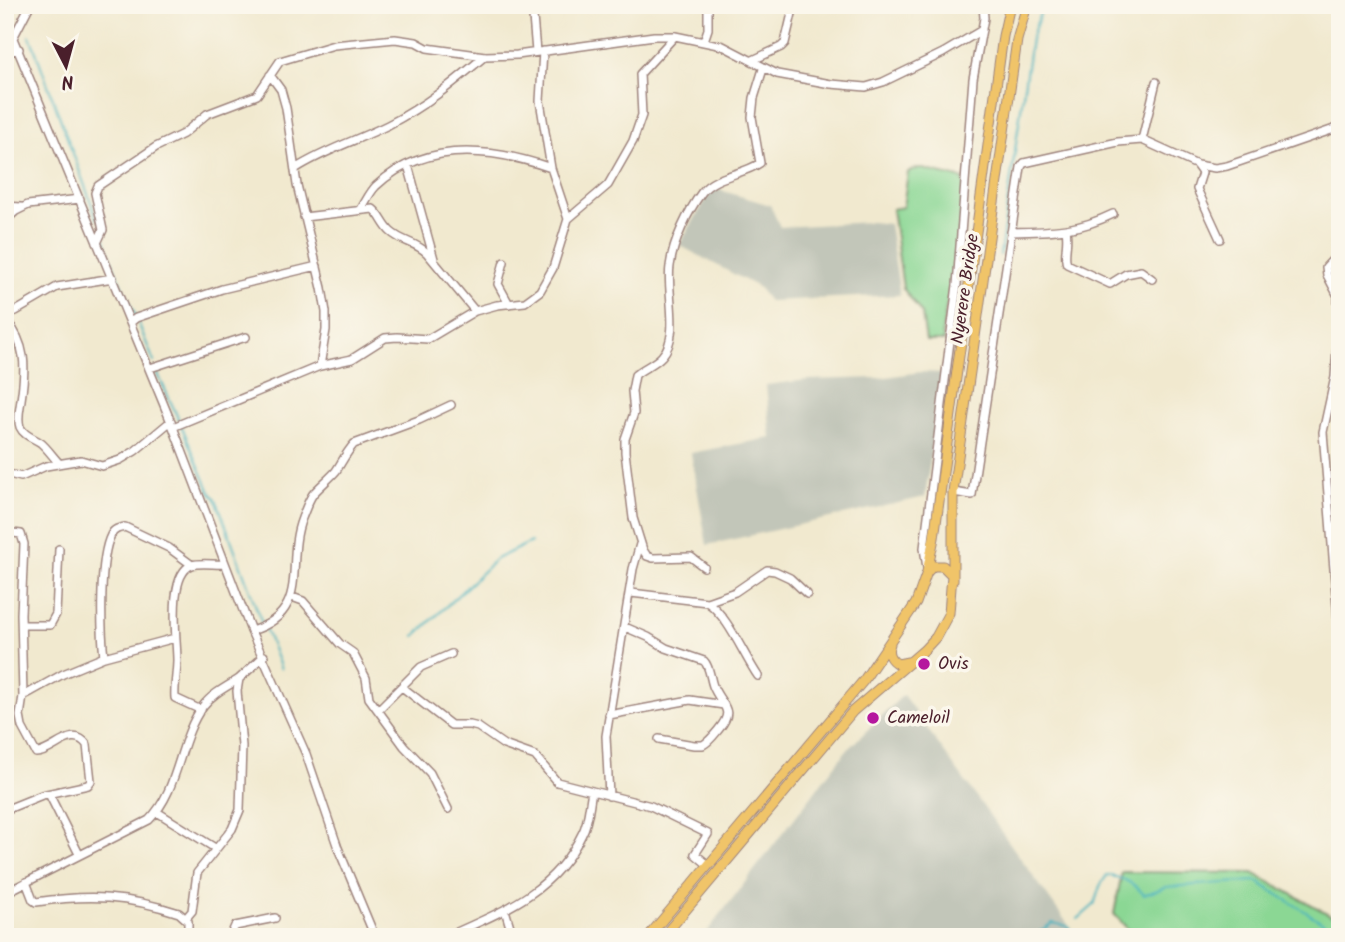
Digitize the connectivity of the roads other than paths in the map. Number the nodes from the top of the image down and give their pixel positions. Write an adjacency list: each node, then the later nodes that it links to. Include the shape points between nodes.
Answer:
1 (30, 5): 11 (street)
2 (532, 5): 15 (street)
3 (708, 5): 12 (street)
4 (794, 5): 17 (street, via 785,43)
5 (983, 5): 9 (street)
6 (1010, 5): 28 (main road, Nyerere Bridge)
7 (1027, 5): 58 (main road, Nyerere Bridge, via 1017,40)
8 (5, 19): 11 (street)
9 (982, 30): 18 (street, via 866,87 831,85); 27 (street, via 973,79)
10 (675, 36): 12 (street); 15 (street); 35 (street, via 640,74 642,115 634,141 614,176)
11 (13, 38): 13 (street)
12 (704, 41): 17 (street)
13 (19, 49): 14 (street); 29 (street)
14 (5, 52)
15 (539, 52): 16 (street); 25 (street, via 540,101)
16 (485, 56): 19 (street, via 395,39 334,46 284,59); 26 (street, via 425,105)
17 (753, 60): 18 (street)
18 (763, 69): 60 (street, via 752,117 760,163 704,190 683,226 670,266 668,346 633,380 634,413 625,452)
19 (270, 75): 26 (street, via 286,107); 40 (street, via 257,94 207,114 98,186 95,193 103,230)
20 (1156, 82): 22 (street)
21 (1340, 127): 24 (street, via 1227,166)
22 (1142, 140): 24 (street); 38 (street, via 1024,163)
23 (408, 165): 25 (street, via 427,157 484,151); 32 (street, via 374,188); 42 (street)
24 (1197, 165): 39 (street, via 1202,173 1197,190)
25 (551, 168): 35 (street)
26 (295, 169): 34 (street)
27 (967, 174): 28 (street); 65 (street, via 924,548)
28 (984, 176): 65 (main road, Nyerere Bridge)
29 (80, 199): 31 (street); 40 (street)
30 (5, 205): 31 (street)
31 (22, 207): 36 (street)
32 (361, 208): 34 (street); 42 (street, via 376,210 391,232 419,245)
33 (1113, 214): 37 (street)
34 (304, 217): 44 (street)
35 (568, 219): 47 (street, via 553,268 540,291 531,300)
36 (5, 221)
37 (1066, 230): 38 (street); 46 (street, via 1067,264 1110,284 1141,271)
38 (1011, 232): 58 (street, via 972,495)
39 (1220, 239)
40 (97, 243): 45 (street)
41 (1340, 252): 76 (street, via 1326,267 1338,293 1338,334 1335,377 1323,432)
42 (434, 260): 48 (street)
43 (504, 262): 47 (street, via 498,284)
44 (317, 266): 50 (street, via 194,297); 52 (street, via 326,312)
45 (113, 278): 49 (street, via 57,287); 50 (street)
46 (1152, 279)
47 (509, 304): 48 (street)
48 (474, 311): 52 (street, via 428,339 385,338 352,359)
49 (5, 316): 56 (street, via 24,354 20,428)
50 (131, 322): 53 (street)
51 (246, 337): 53 (street)
52 (320, 366): 55 (street)
53 (150, 368): 55 (street)
54 (451, 405): 69 (street, via 348,451 313,494 302,517)
55 (172, 424): 56 (street, via 120,460 102,466 81,460); 62 (street)
56 (59, 463): 57 (street, via 21,477)
57 (5, 473)
58 (953, 492): 66 (main road, Nyerere Bridge)
59 (5, 532): 71 (street, via 15,531 23,537)
60 (641, 544): 64 (street, via 647,556 691,557); 67 (street)
61 (59, 549): 71 (street, via 54,620 45,626)
62 (225, 564): 63 (street); 73 (street)
63 (192, 565): 74 (street, via 177,588); 79 (street, via 125,527 111,534 105,559)
64 (704, 567)
65 (927, 572): 66 (main road, via 933,566 943,566); 75 (main road, Nyerere Bridge, via 916,603)
66 (953, 580): 80 (main road, Nyerere Bridge, via 943,626)
67 (631, 593): 70 (street); 72 (street)
68 (807, 594): 70 (street, via 790,578 767,570 735,592)
69 (292, 597): 73 (street, via 275,620); 87 (street, via 303,601 353,653 366,678 369,698)
70 (707, 602): 81 (street, via 727,622)
71 (22, 625): 91 (street, via 20,716 32,749 42,753 70,738 80,738 87,745 91,783)
72 (625, 627): 85 (street, via 708,664); 88 (street)
73 (251, 631): 78 (street)
74 (175, 638): 79 (street); 86 (street, via 175,698)
75 (891, 641): 80 (main road, via 891,660 903,664); 98 (main road, Nyerere Bridge, via 864,680)
76 (1340, 644)
77 (451, 654): 83 (street, via 421,667)
78 (264, 656): 82 (street); 106 (street)
79 (104, 657): 84 (street)
80 (913, 660): 110 (main road, Nyerere Bridge, via 853,711)
81 (758, 676)
82 (239, 679): 86 (street, via 216,693); 96 (street, via 240,810 232,829)
83 (402, 687): 87 (street); 90 (street, via 451,725 478,727 504,745 535,756 557,782)
84 (27, 694)
85 (724, 705): 88 (street, via 690,700); 89 (street, via 728,716 703,745)
86 (201, 710): 95 (street)
87 (379, 710): 93 (street, via 430,773)
88 (610, 715): 92 (street, via 606,736)
89 (659, 739)
90 (592, 791): 92 (street); 101 (street, via 583,833 566,859 547,884)
91 (49, 794): 94 (street); 97 (street)
92 (609, 796): 98 (street, via 651,806 708,834 695,854)
93 (448, 809)
94 (5, 810)
95 (157, 812): 96 (street); 97 (street, via 136,828)
96 (215, 848): 102 (street, via 197,873 192,911)
97 (79, 854): 99 (street)
98 (707, 864): 109 (main road, Nyerere Bridge)
99 (26, 882): 100 (street); 102 (street, via 36,902 105,896)
100 (5, 893)
101 (505, 910): 107 (street); 108 (street)
102 (186, 918): 104 (street)
103 (275, 918): 105 (street, via 235,926)
104 (188, 937)
105 (230, 937)
106 (375, 937)
107 (446, 937)
108 (513, 937)
109 (648, 937)
110 (663, 937)

